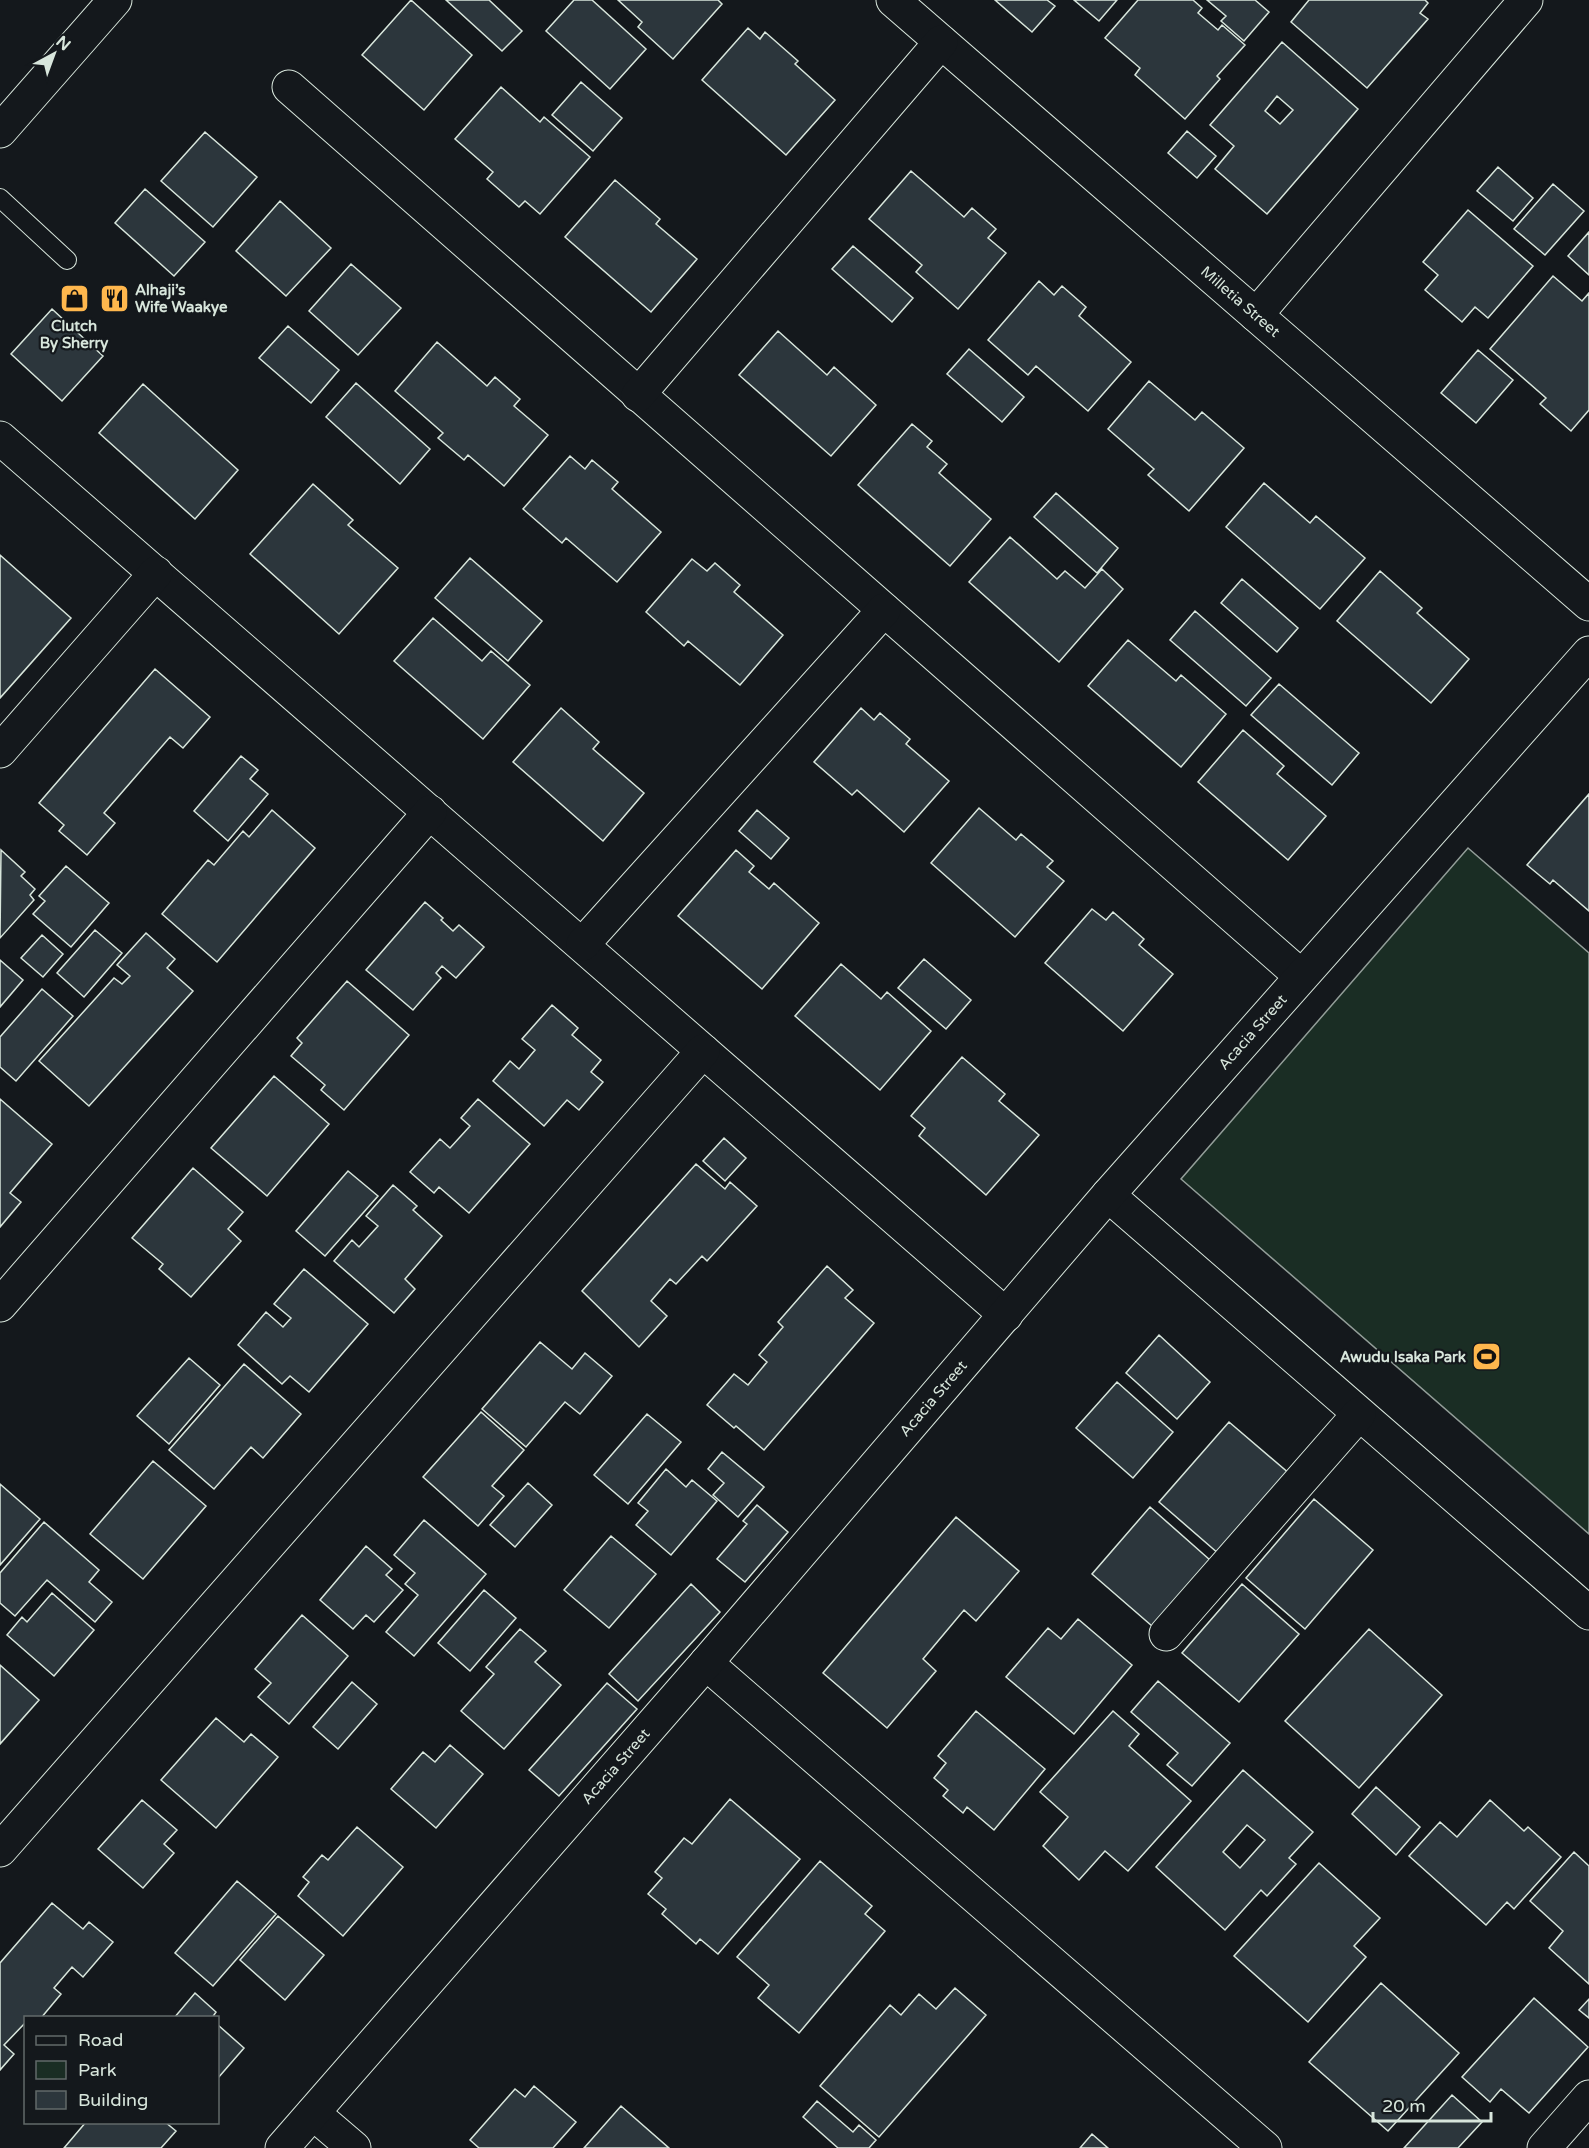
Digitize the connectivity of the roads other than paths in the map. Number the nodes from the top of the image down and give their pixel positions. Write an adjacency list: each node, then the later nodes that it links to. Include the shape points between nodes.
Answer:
1 (115, 0): 6 (street)
2 (894, 0): 4 (street, Milletia Street)
3 (1526, 0): 9 (street)
4 (941, 42): 9 (street, Milletia Street); 10 (street)
5 (289, 87): 10 (street)
6 (0, 131)
7 (0, 198): 8 (lane)
8 (67, 260)
9 (1256, 315): 13 (street, Milletia Street)
10 (638, 395): 14 (street)
11 (0, 438): 12 (street)
12 (156, 573): 16 (street); 17 (street)
13 (1589, 604)
14 (884, 610): 18 (street); 19 (street)
15 (1589, 653): 19 (street, Acacia Street)
16 (0, 751)
17 (430, 812): 18 (street); 22 (street)
18 (583, 944): 20 (street)
19 (1301, 976): 21 (street, Acacia Street)
20 (703, 1051): 23 (street); 28 (street)
21 (1108, 1195): 23 (street, Acacia Street); 24 (street)
22 (0, 1305)
23 (1006, 1315): 27 (street, Acacia Street)
24 (1359, 1414): 25 (street); 26 (street)
25 (1589, 1612)
26 (1166, 1634)
27 (706, 1663): 30 (street, Acacia Street); 33 (street)
28 (0, 1850)
29 (1589, 2097): 34 (street)
30 (313, 2113): 31 (street, Acacia Street); 32 (street)
31 (282, 2148)
32 (354, 2148)
33 (1265, 2148)
34 (1544, 2148)

